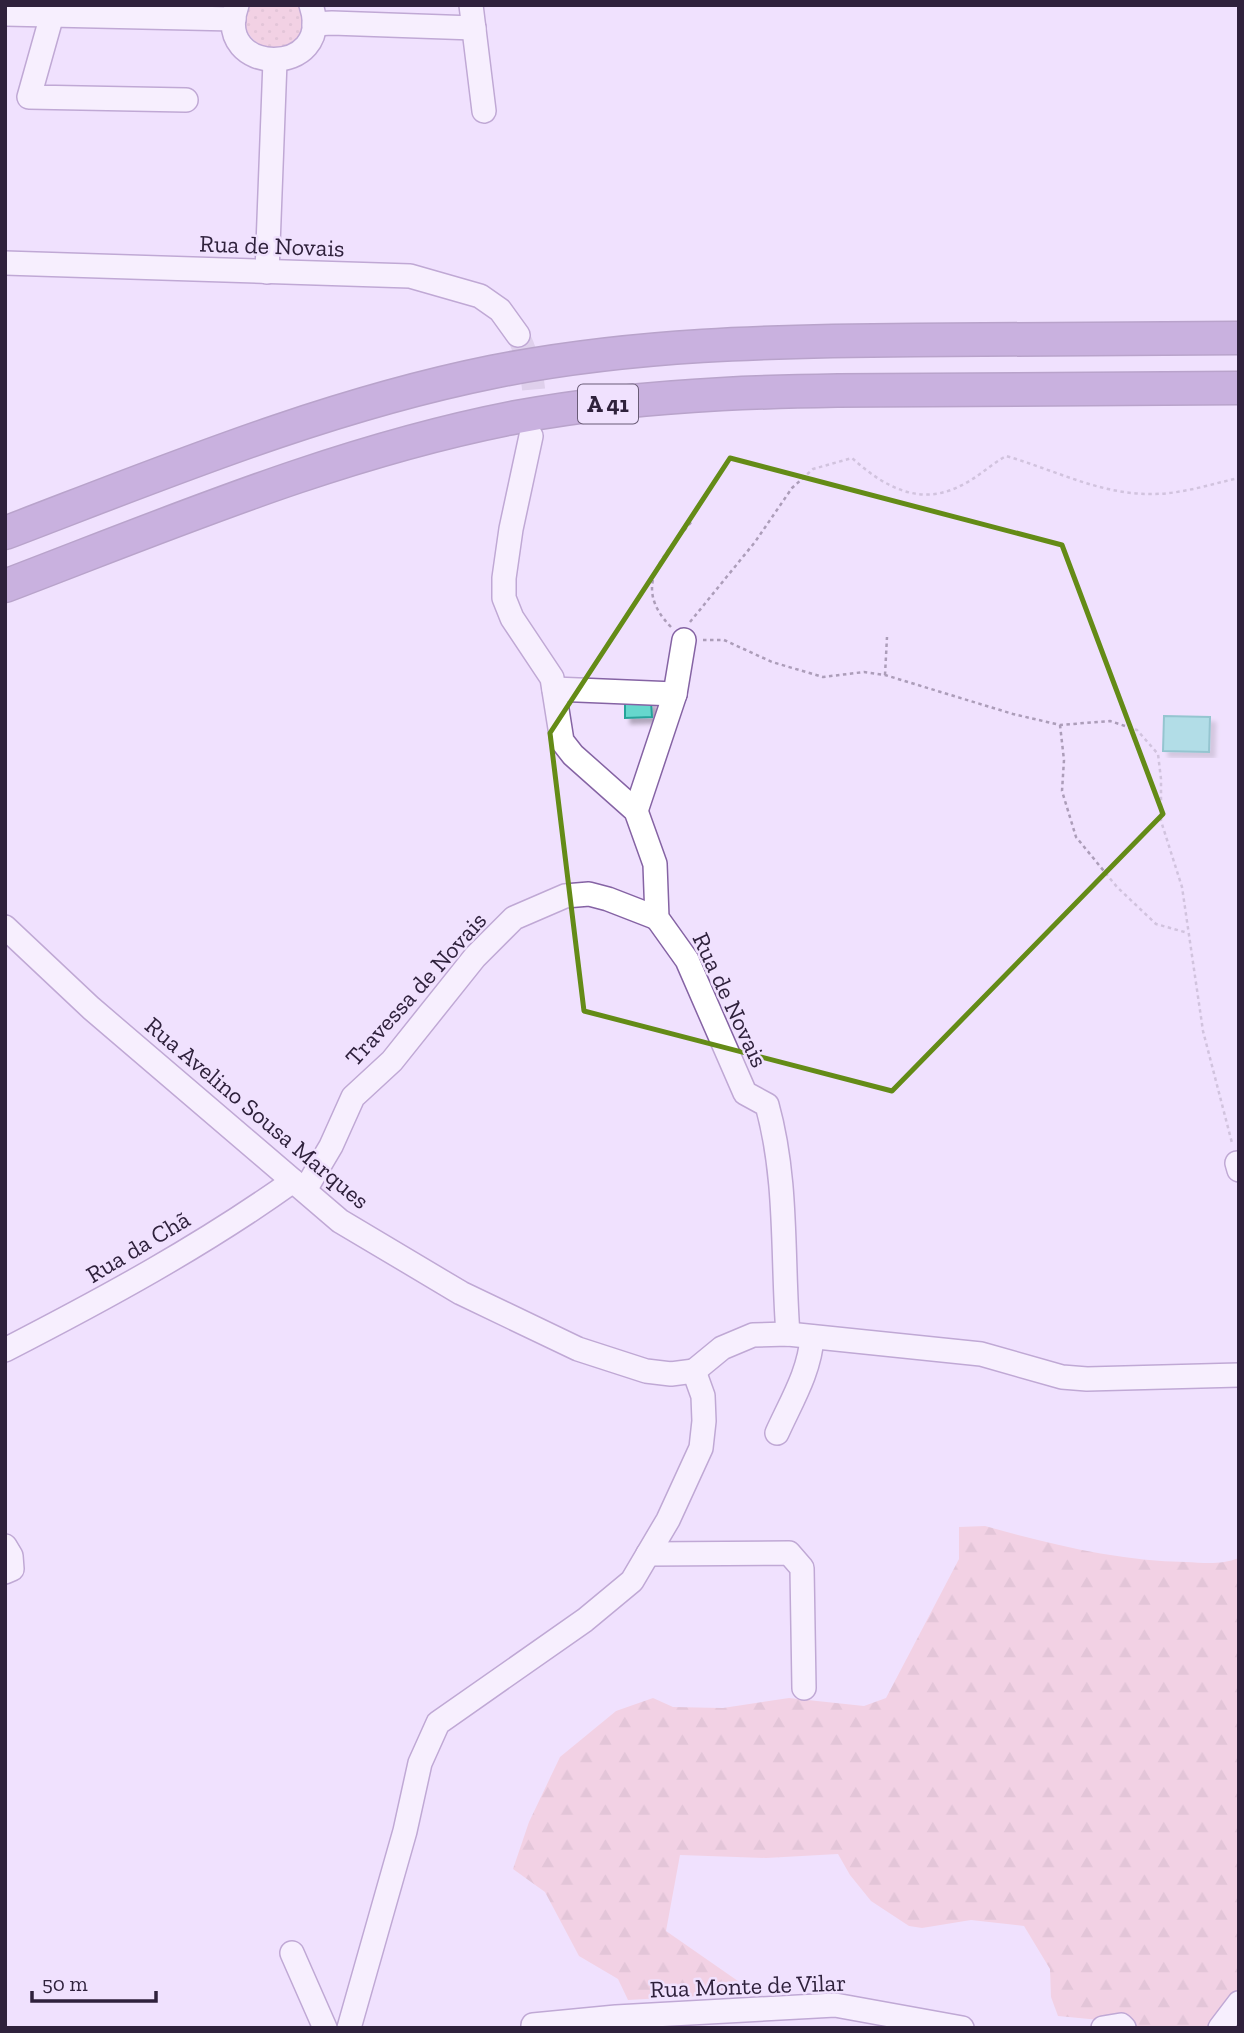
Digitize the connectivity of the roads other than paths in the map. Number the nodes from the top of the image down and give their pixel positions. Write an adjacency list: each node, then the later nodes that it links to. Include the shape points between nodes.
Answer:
1 (471, 5): 6 (street)
2 (52, 10): 3 (street); 4 (street); 8 (street, via 29,97)
3 (235, 12): 7 (street, via 236,34 247,51)
4 (5, 14)
5 (312, 15): 6 (street, via 332,23); 7 (street, via 305,46 297,54)
6 (474, 28): 9 (street)
7 (275, 61): 11 (street)
8 (186, 100)
9 (484, 111)
10 (5, 263): 11 (street, Rua de Novais)
11 (267, 272): 12 (street, Rua de Novais, via 410,276 480,296 500,310)
12 (518, 335)
13 (1239, 338): 16 (highway, A 41, via 760,343 651,349 550,362 449,381 318,417)
14 (1239, 388): 17 (highway, A 41, via 766,392 549,412 426,438 310,472)
15 (531, 436): 19 (street, via 511,529 504,598 552,678)
16 (5, 533)
17 (5, 586)
18 (682, 638): 20 (street)
19 (554, 689): 20 (street); 21 (street, via 562,741)
20 (676, 694): 21 (street)
21 (636, 811): 22 (street, via 655,864)
22 (657, 918): 24 (street, Travessa de Novais, via 589,894 565,896 514,918 475,957 392,1061 353,1097 331,1146); 25 (street, Rua de Novais, via 687,960 745,1093 767,1105 782,1189)
23 (5, 927): 24 (street, Rua Avelino Sousa Marques, via 91,1008)
24 (299, 1186): 27 (street, Rua da Chã); 28 (street, Rua Avelino Sousa Marques, via 340,1221 461,1293 566,1343 646,1371)
25 (788, 1334): 26 (street); 28 (street, via 753,1335 722,1348)
26 (812, 1337): 29 (street, via 981,1354 1062,1377); 30 (street, via 803,1376)
27 (5, 1350)
28 (694, 1371): 32 (street, via 703,1396 701,1448)
29 (1239, 1375)
30 (777, 1433)
31 (5, 1546): 33 (street, via 12,1569)
32 (648, 1554): 34 (street, via 789,1552 802,1568); 39 (street, via 632,1581 586,1620 438,1723 420,1763)
33 (5, 1572)
34 (804, 1688)
35 (292, 1953): 38 (street)
36 (1239, 2003): 43 (street)
37 (533, 2025): 40 (street, Rua Monte de Vilar, via 835,2005)
38 (325, 2028)
39 (349, 2028)
40 (962, 2028)
41 (1103, 2028): 42 (street)
42 (1124, 2028)
43 (1220, 2028)

